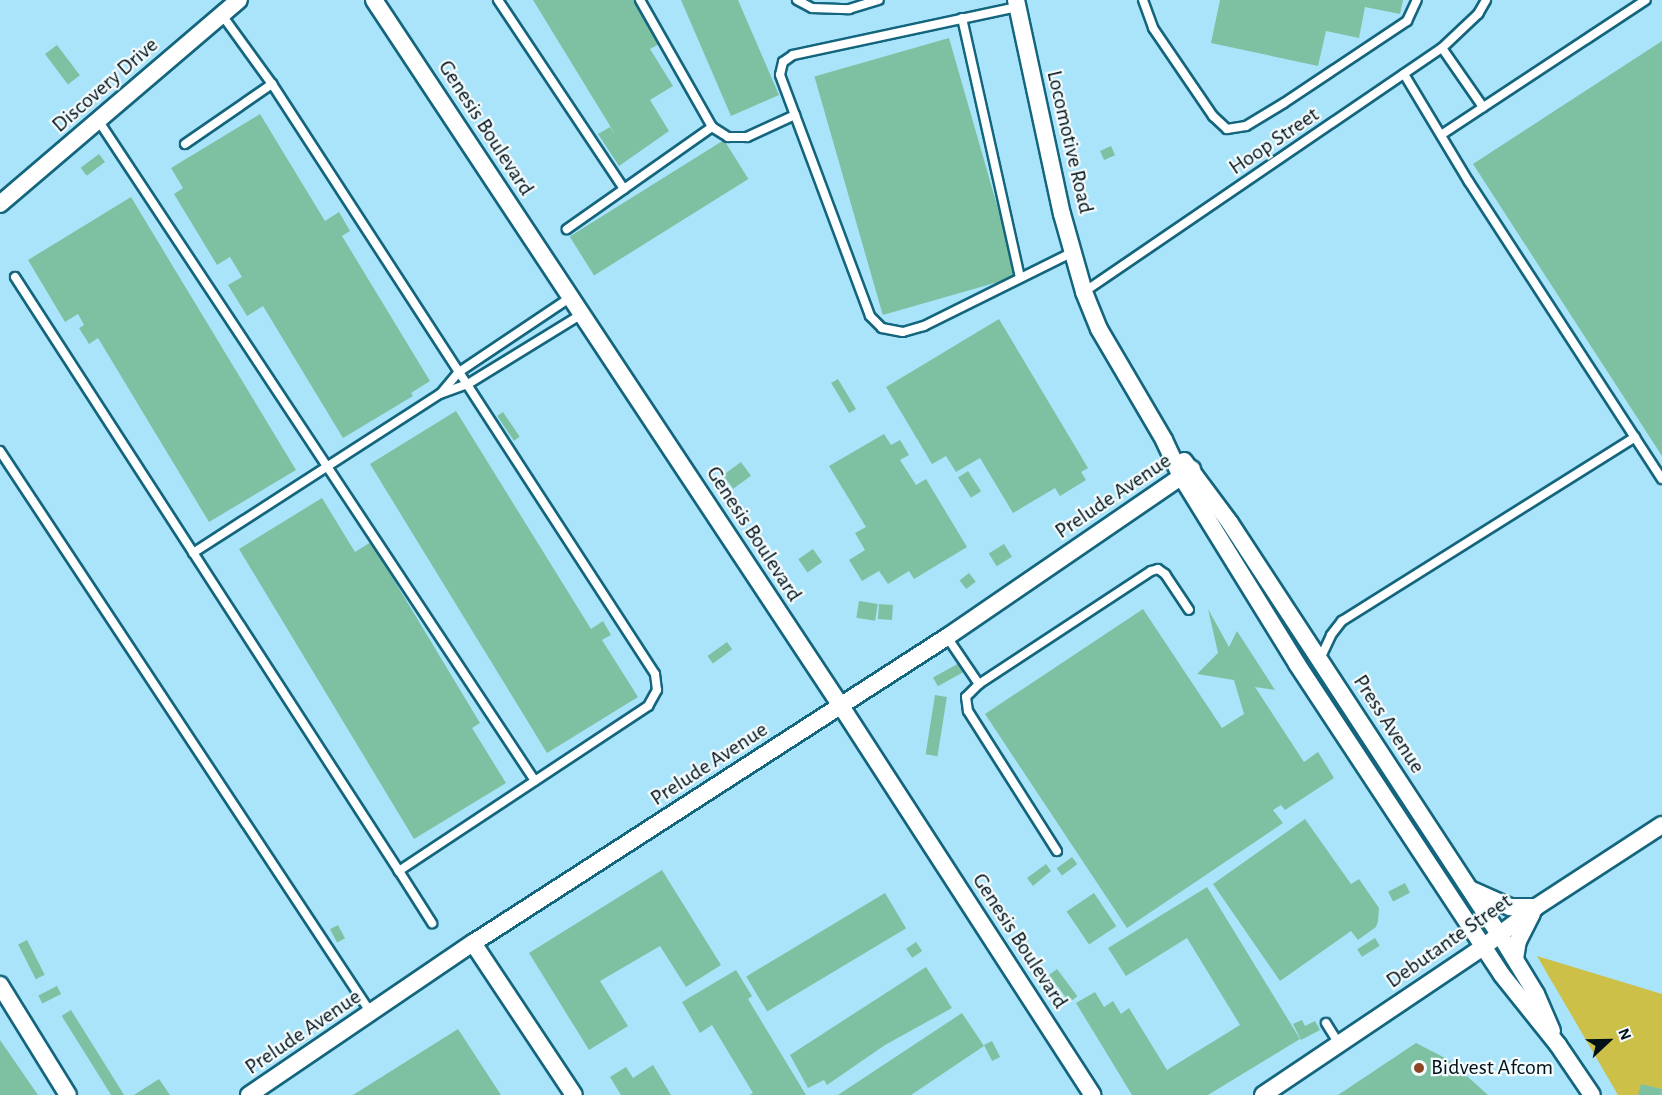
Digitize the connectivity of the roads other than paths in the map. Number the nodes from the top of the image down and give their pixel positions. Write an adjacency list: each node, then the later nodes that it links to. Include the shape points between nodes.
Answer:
1 (239, 0): 12 (street, Discovery Drive)
2 (374, 0): 30 (street, Genesis Boulevard)
3 (498, 0): 23 (lane)
4 (640, 0): 20 (lane)
5 (797, 0): 6 (lane, via 812,8 849,9)
6 (879, 0)
7 (1143, 0): 8 (lane, via 1153,28 1213,116 1227,129 1246,126 1265,115 1407,21)
8 (1417, 0)
9 (1486, 0): 14 (lane, Hoop Street, via 1478,14)
10 (1647, 0): 17 (lane)
11 (1016, 3): 13 (lane); 26 (street, Locomotive Road)
12 (222, 15): 16 (lane); 19 (street, Discovery Drive)
13 (962, 18): 18 (lane, via 793,55 783,62 780,75); 28 (lane)
14 (1442, 48): 15 (lane, Hoop Street); 17 (lane)
15 (1404, 74): 21 (lane); 29 (lane, Hoop Street)
16 (272, 84): 22 (lane); 32 (lane)
17 (1483, 107): 21 (lane)
18 (795, 116): 20 (lane, via 747,137 728,137); 28 (lane, via 870,316 882,328 903,332 924,326)
19 (98, 120): 24 (street, Discovery Drive); 37 (lane)
20 (712, 127): 23 (lane)
21 (1441, 135): 35 (lane)
22 (185, 144)
23 (624, 189): 25 (lane)
24 (0, 204)
25 (567, 229)
26 (1073, 252): 28 (lane); 29 (street, Locomotive Road)
27 (15, 277): 40 (lane)
28 (1020, 278)
29 (1084, 292): 38 (street, Press Avenue, via 1099,329)
30 (571, 297): 31 (street, Genesis Boulevard); 32 (lane)
31 (582, 314): 33 (lane); 47 (street, Genesis Boulevard)
32 (459, 372): 33 (lane); 34 (lane)
33 (468, 384): 34 (lane); 48 (lane, via 655,674 657,690 648,706)
34 (440, 394): 37 (lane)
35 (1635, 437): 39 (lane); 45 (lane, via 1342,621)
36 (0, 451): 60 (lane)
37 (327, 467): 40 (lane); 48 (lane)
38 (1186, 473): 41 (street, Press Avenue); 42 (street, Press Avenue); 44 (street, Prelude Avenue)
39 (1662, 479)
40 (194, 553): 51 (lane)
41 (1276, 594): 42 (street); 45 (street, Press Avenue)
42 (1259, 604): 57 (street, Press Avenue)
43 (1190, 610): 46 (lane, via 1165,574 1158,569 1151,571)
44 (947, 637): 46 (lane); 47 (street, Prelude Avenue)
45 (1320, 659): 52 (street, Press Avenue)
46 (979, 684): 50 (lane, via 966,697 968,711)
47 (841, 706): 56 (street, Prelude Avenue); 67 (street, Genesis Boulevard)
48 (535, 781): 51 (lane)
49 (1662, 825): 53 (street, Debutante Street)
50 (1058, 852)
51 (399, 871): 54 (lane)
52 (1470, 889): 53 (street, via 1510,907); 55 (street, Press Avenue)
53 (1536, 907): 55 (street, Debutante Street); 58 (street, via 1518,941)
54 (432, 923)
55 (1500, 935): 57 (street, Debutante Street); 58 (street, Press Avenue)
56 (473, 942): 60 (street, Prelude Avenue); 66 (street)
57 (1483, 946): 62 (street, Debutante Street); 63 (street, Press Avenue, via 1520,1001)
58 (1515, 959): 63 (street, Press Avenue, via 1536,994)
59 (0, 985): 64 (street)
60 (371, 1013): 65 (street, Prelude Avenue)
61 (1326, 1023): 62 (lane)
62 (1339, 1044): 68 (street, Debutante Street)
63 (1558, 1045): 69 (street, Press Avenue)
64 (68, 1095)
65 (249, 1095)
66 (574, 1095)
67 (1093, 1095)
68 (1263, 1095)
69 (1592, 1095)

